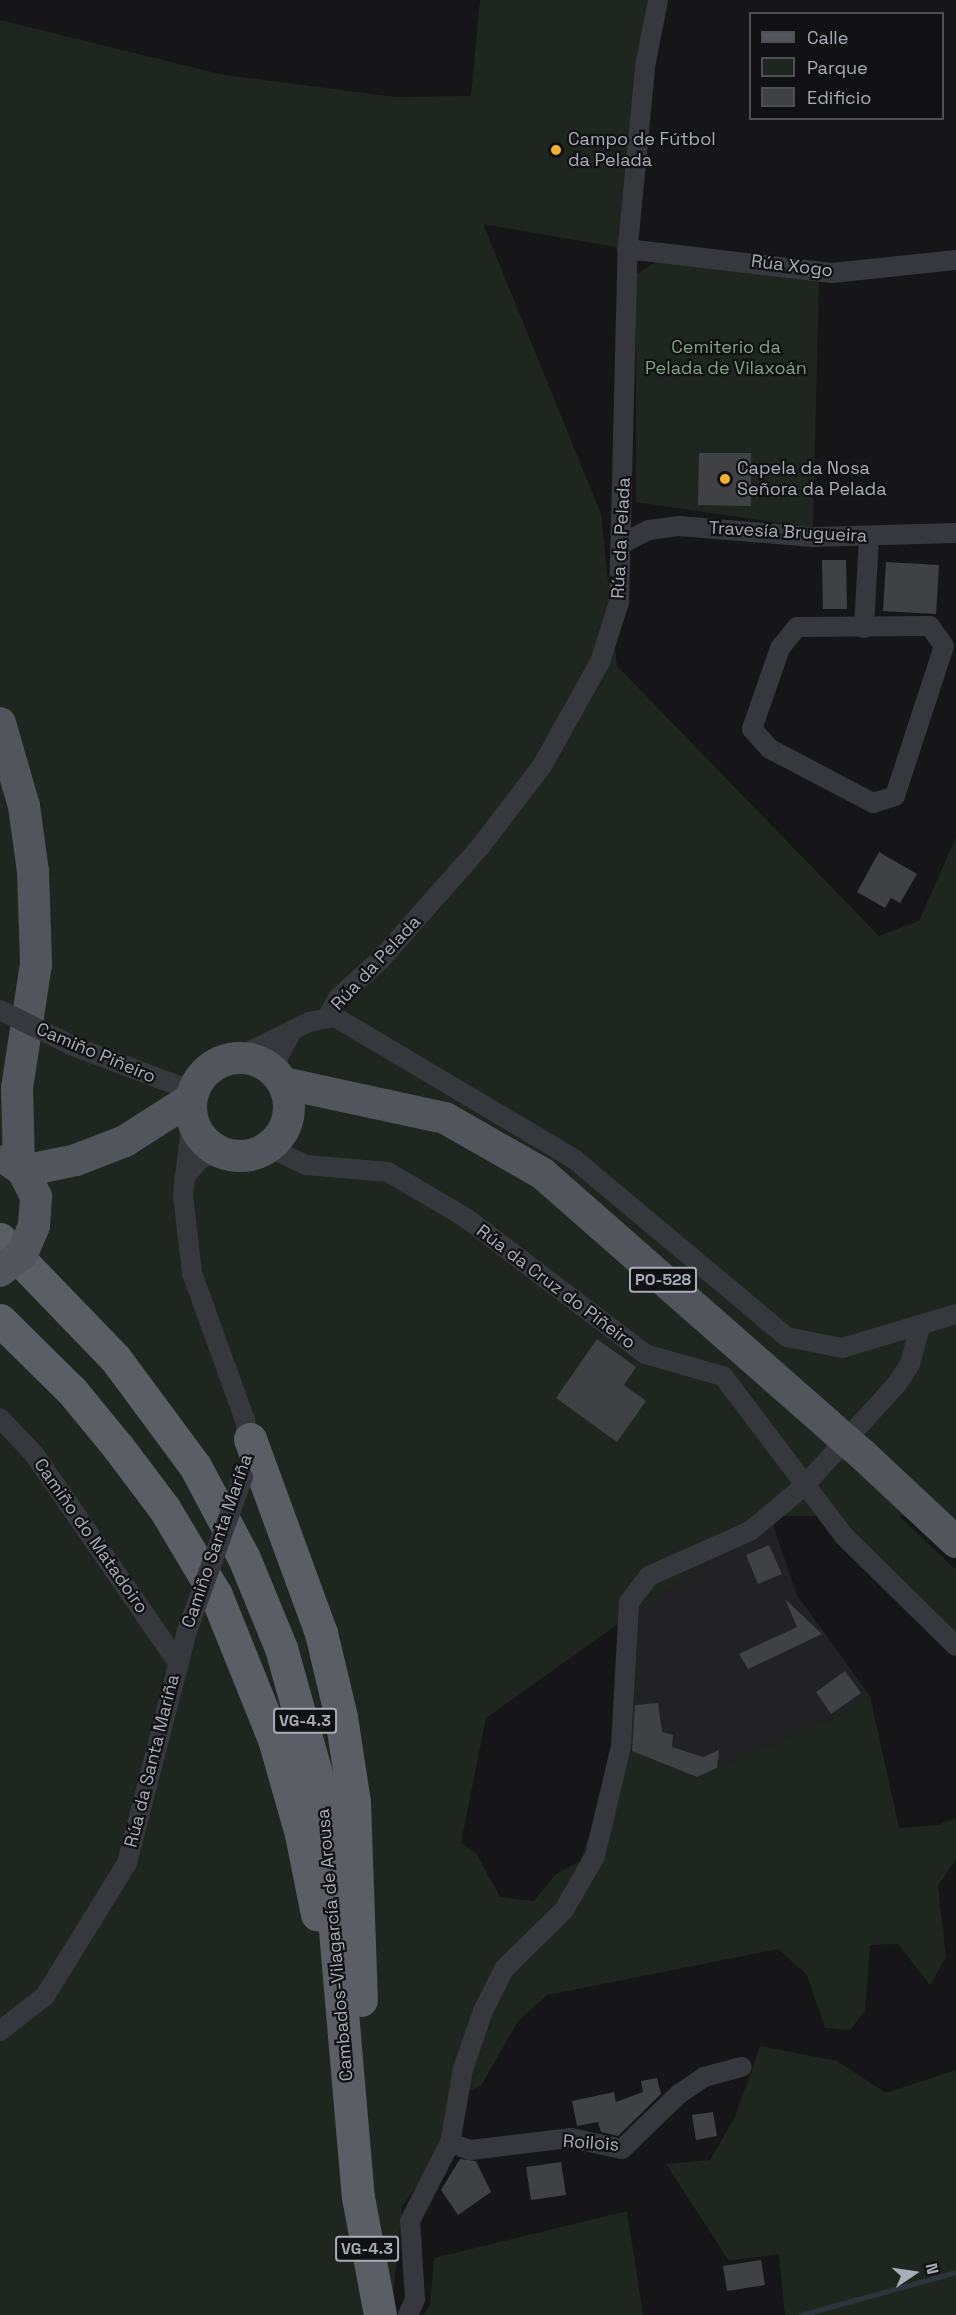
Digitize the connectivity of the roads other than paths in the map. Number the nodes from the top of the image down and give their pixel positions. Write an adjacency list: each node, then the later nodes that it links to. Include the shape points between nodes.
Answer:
1 (658, 0): 2 (street, Rúa da Pelada, via 645,67)
2 (627, 249): 3 (street, Rúa Xogo, via 832,273); 6 (street, Rúa da Pelada)
3 (956, 260)
4 (956, 533): 5 (street, Travesía Brugueira)
5 (868, 537): 6 (street, Travesía Brugueira, via 679,526 649,530); 7 (street)
6 (622, 543): 10 (street, Rúa da Pelada, via 619,602 600,662 542,766 480,847 380,960 338,998)
7 (864, 628): 7 (street, via 797,627 780,648 752,729 770,749 873,803 895,796 944,646 930,626)
8 (0, 723): 14 (main road, via 24,806 33,872 36,964)
9 (0, 1010): 16 (street, Camiño Piñeiro, bridge, via 73,1046)
10 (328, 1016): 11 (street); 28 (street, via 574,1159 787,1337 842,1348)
11 (293, 1030): 12 (street); 13 (street, via 278,1057)
12 (238, 1057): 13 (main road, via 264,1064); 16 (main road, via 210,1067)
13 (280, 1079): 15 (main road, PO-528); 17 (main road)
14 (9, 1083): 18 (main road); 21 (main road)
15 (380, 1104): 17 (main road, PO-528, via 328,1107); 32 (main road, PO-528, bridge, via 445,1118 543,1174 862,1454)
16 (197, 1122): 19 (main road, via 249,1155); 20 (main road, via 125,1141); 22 (street, Camiño Santa Mariña); 22 (street, via 199,1160)
17 (287, 1123): 19 (main road)
18 (0, 1128)
19 (268, 1147): 31 (street, Rúa da Cruz do Piñeiro, via 306,1165 388,1172 466,1218 645,1354 723,1376)
20 (76, 1160): 21 (main road); 23 (main road, via 50,1186)
21 (14, 1165): 23 (main road)
22 (184, 1178): 30 (street, Camiño Santa Mariña, via 192,1273)
23 (36, 1218): 25 (main road, bridge, via 22,1254)
24 (0, 1239): 38 (highway, Cambados-Vilagarcía de Arousa / VG-4.3, via 71,1307 158,1413 222,1514 265,1605 302,1709 324,1802)
25 (0, 1271)
26 (956, 1314): 28 (street)
27 (0, 1320): 38 (highway, via 72,1391 164,1508 216,1595 244,1657 302,1834 319,1926 336,2118)
28 (920, 1326): 31 (street, via 910,1364 897,1384)
29 (0, 1418): 34 (street, Camiño do Matadoiro, via 34,1454)
30 (250, 1439): 34 (street, Camiño Santa Mariña, bridge, via 243,1476); 38 (highway, via 321,1632 354,1802 360,1916)
31 (803, 1487): 33 (street, Rúa da Cruz do Piñeiro); 37 (street, via 750,1531 649,1575 629,1602 621,1746 595,1856 564,1910 504,1969 483,2011 463,2069)
32 (956, 1542)
33 (956, 1646)
34 (176, 1660): 35 (street, Rúa da Santa Mariña, via 127,1863 45,1996)
35 (0, 2031)
36 (742, 2067): 37 (street, Roilois, via 704,2078 679,2094 622,2149 571,2138 470,2150)
37 (450, 2143): 40 (street, via 410,2221 415,2299)
38 (358, 2197): 39 (highway, Cambados-Vilagarcía de Arousa / VG-4.3)
39 (378, 2308)
40 (408, 2315)

